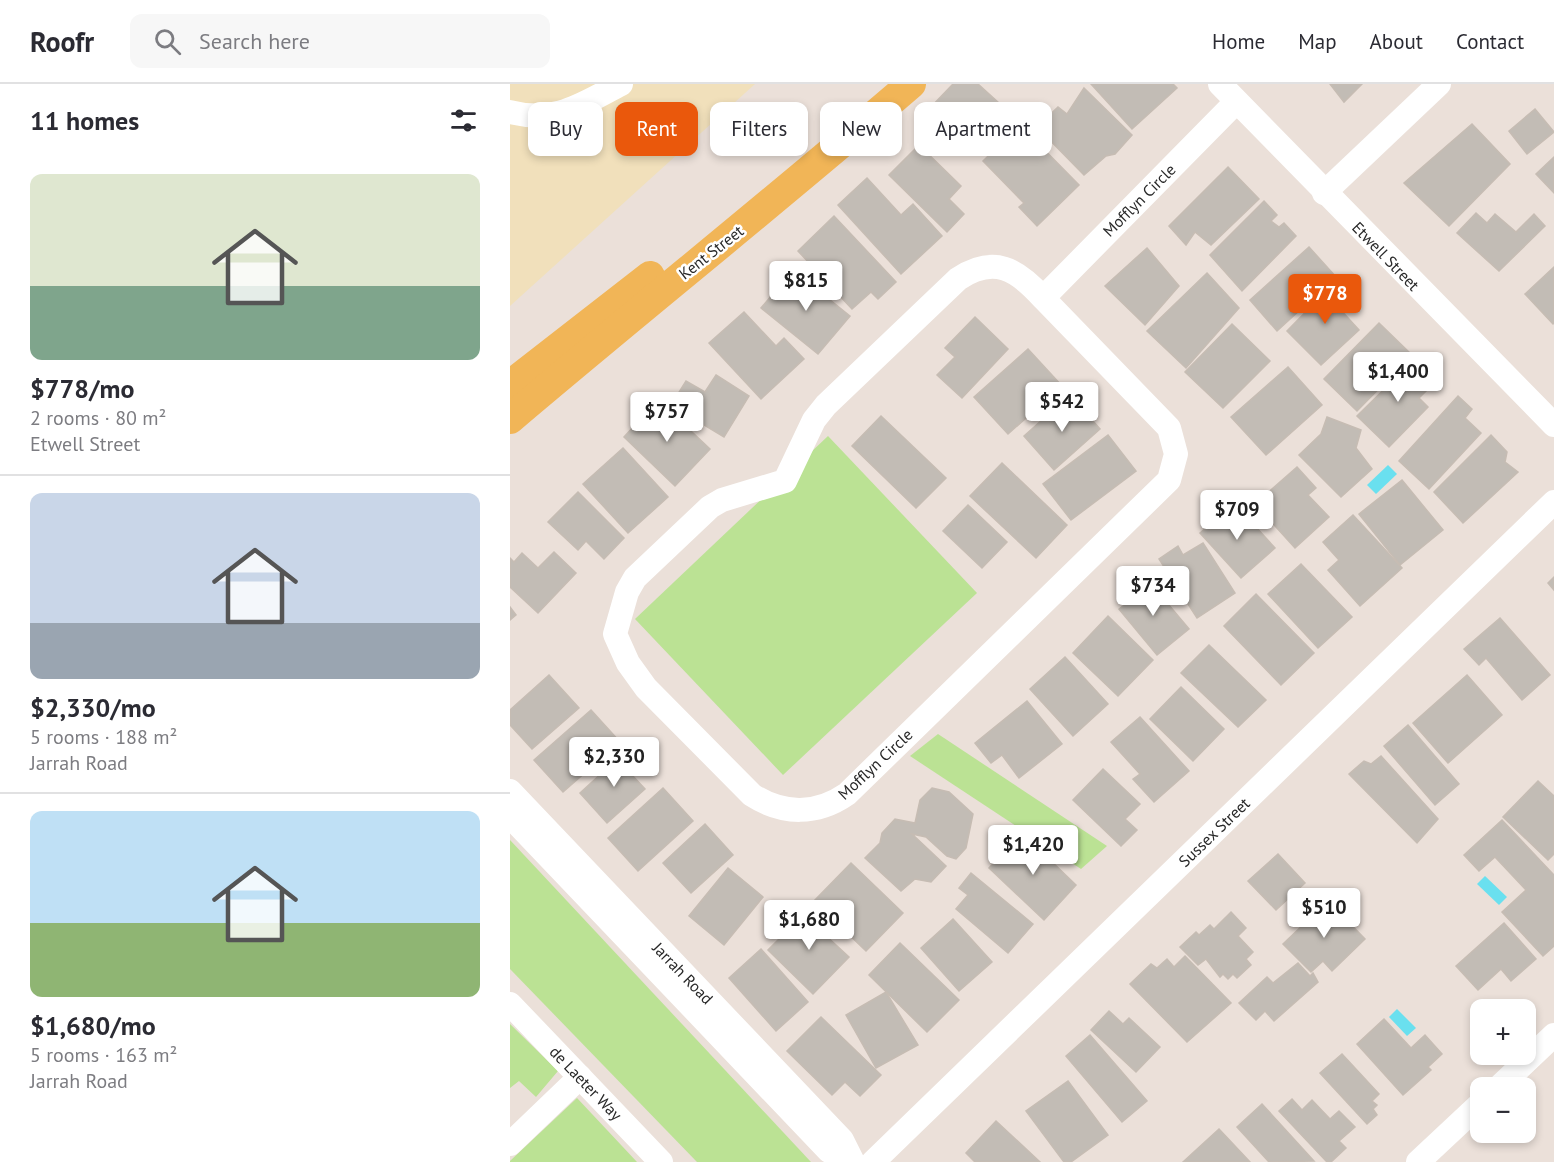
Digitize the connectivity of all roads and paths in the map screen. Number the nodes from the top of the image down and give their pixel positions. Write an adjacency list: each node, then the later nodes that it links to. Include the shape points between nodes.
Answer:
1 (621, 84): 7 (street, via 564,114)
2 (887, 84): 10 (main road, Kent Street, via 760,191)
3 (911, 84): 11 (main road, Kent Street)
4 (1220, 84): 6 (street, Etwell Street)
5 (1439, 84): 8 (street)
6 (1236, 102): 8 (street, Etwell Street); 9 (street, Mofflyn Circle)
7 (510, 112)
8 (1324, 193): 12 (street, Etwell Street)
9 (1043, 298): 9 (street, Mofflyn Circle, via 1026,280 1001,267 971,270 958,279 826,405 814,420 785,481 710,507 635,578 627,592 615,634 628,663 646,688 752,795 766,804 800,812 835,802 847,794 1169,480 1176,454 1169,428)
10 (510, 385)
11 (510, 419)
12 (1554, 425)
13 (1554, 502): 22 (street, Sussex Street)
14 (510, 791): 22 (street, Jarrah Road)
15 (510, 816): 22 (street, Jarrah Road, via 829,1151)
16 (510, 1004): 18 (street, de Laeter Way)
17 (1554, 1035): 19 (street)
18 (580, 1077): 21 (street); 23 (street, de Laeter Way)
19 (1510, 1077)
20 (1470, 1113): 24 (street)
21 (510, 1144)
22 (859, 1161)
23 (661, 1162)
24 (1418, 1162)

